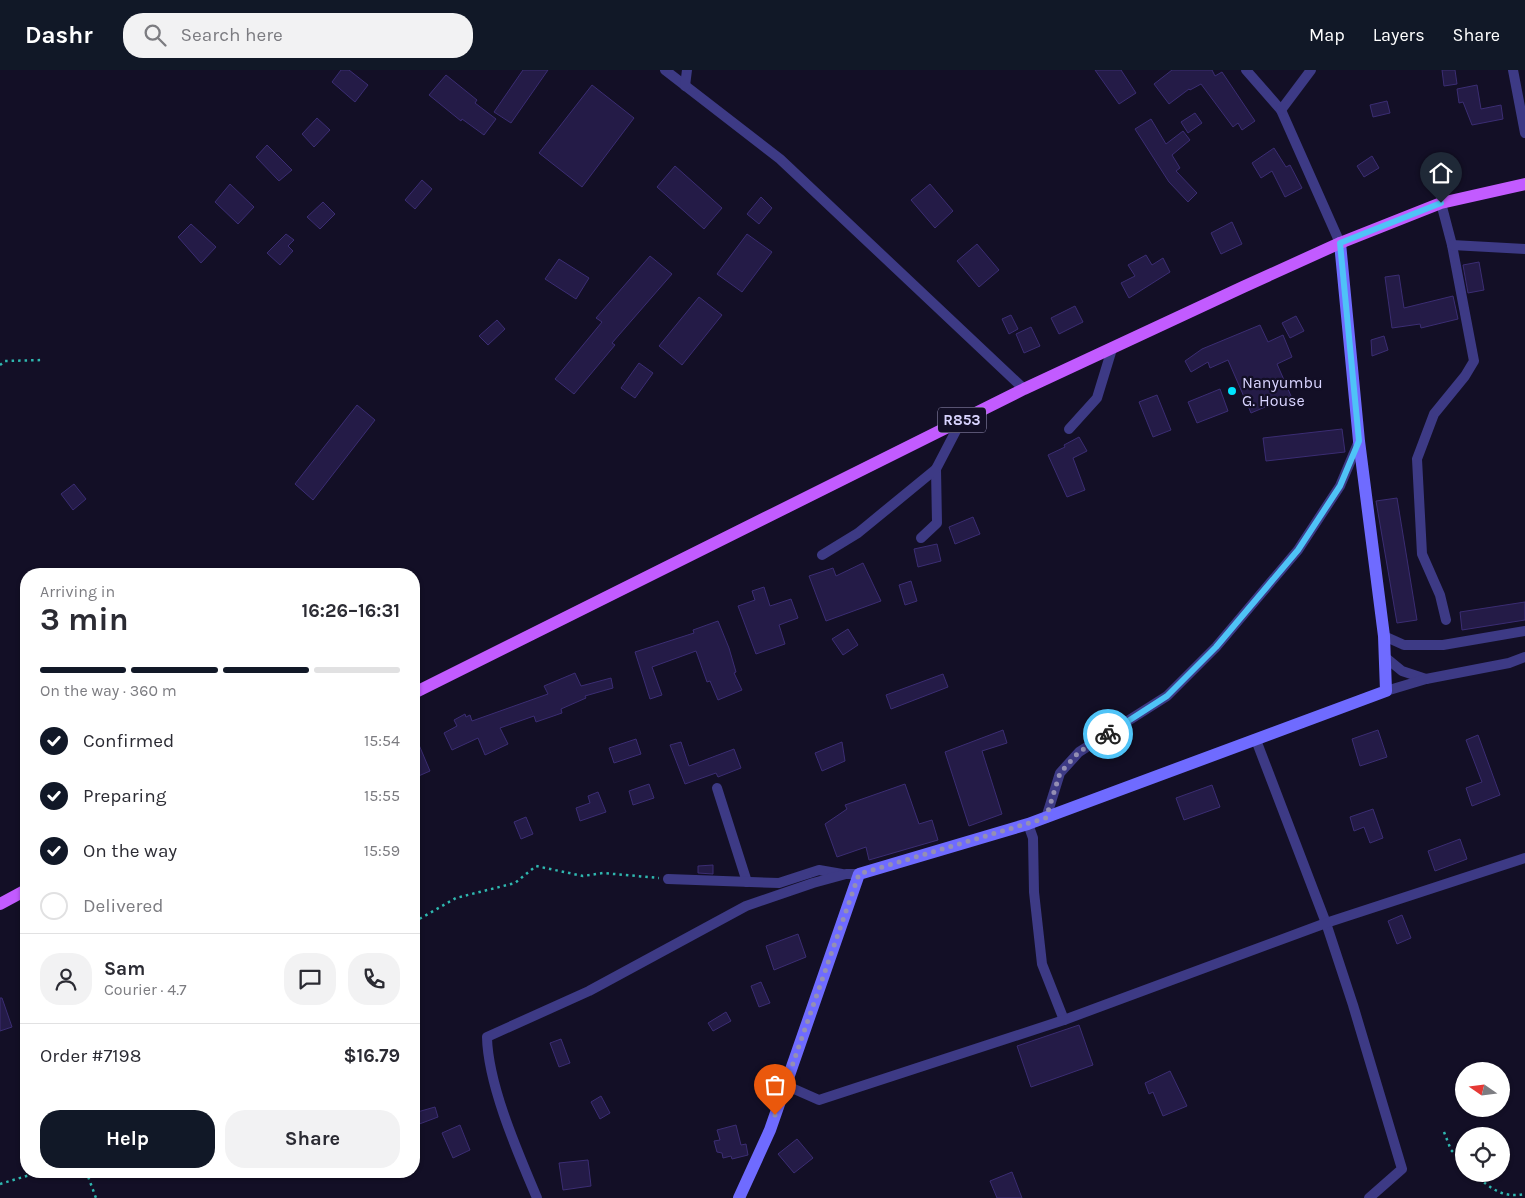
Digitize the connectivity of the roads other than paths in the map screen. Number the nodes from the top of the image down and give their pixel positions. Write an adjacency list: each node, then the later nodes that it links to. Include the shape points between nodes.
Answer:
1 (665, 70): 6 (street)
2 (687, 70): 6 (street)
3 (1246, 70): 7 (street)
4 (1311, 70): 7 (street)
5 (1513, 70): 8 (street)
6 (685, 86): 15 (street, via 780,159)
7 (1281, 110): 11 (street)
8 (1525, 133)
9 (1525, 184): 10 (main road, R853)
10 (1441, 203): 11 (main road, R853); 12 (street)
11 (1340, 243): 14 (main road, R853); 18 (street)
12 (1452, 245): 13 (street); 22 (street, via 1474,362 1434,414 1417,460 1422,554 1440,595)
13 (1525, 248)
14 (1112, 349): 15 (main road, R853); 17 (street, via 1097,398)
15 (1024, 389): 16 (main road, R853)
16 (961, 421): 19 (street); 28 (main road, R853)
17 (1069, 429)
18 (1359, 441): 24 (street); 32 (street, via 1340,486 1298,550 1216,647 1167,696 1079,752 1060,773)
19 (936, 469): 20 (street, via 937,523); 21 (street, via 858,533)
20 (921, 538)
21 (822, 555)
22 (1446, 620)
23 (1525, 631): 24 (street, via 1443,645 1404,644)
24 (1384, 636): 25 (street)
25 (1386, 657): 27 (street, via 1402,671); 29 (street)
26 (1525, 657): 27 (street)
27 (1426, 679): 29 (street)
28 (420, 690)
29 (1386, 691): 30 (street)
30 (1256, 740): 32 (street); 41 (street)
31 (717, 788): 38 (street)
32 (1046, 818): 33 (street)
33 (1028, 824): 36 (street); 42 (street, via 1033,838 1034,892 1042,964)
34 (1525, 858): 41 (street)
35 (846, 874): 36 (street); 38 (street, via 819,870 778,883); 44 (street, via 746,906 589,991 487,1036 487,1059)
36 (859, 874): 43 (street)
37 (668, 879): 38 (street)
38 (747, 882)
39 (20, 893): 40 (main road)
40 (0, 904)
41 (1326, 923): 42 (street); 46 (street, via 1402,1169)
42 (1064, 1020): 43 (street, via 819,1100)
43 (785, 1085): 45 (street, via 770,1130)
44 (537, 1198)
45 (739, 1198)
46 (1369, 1198)

